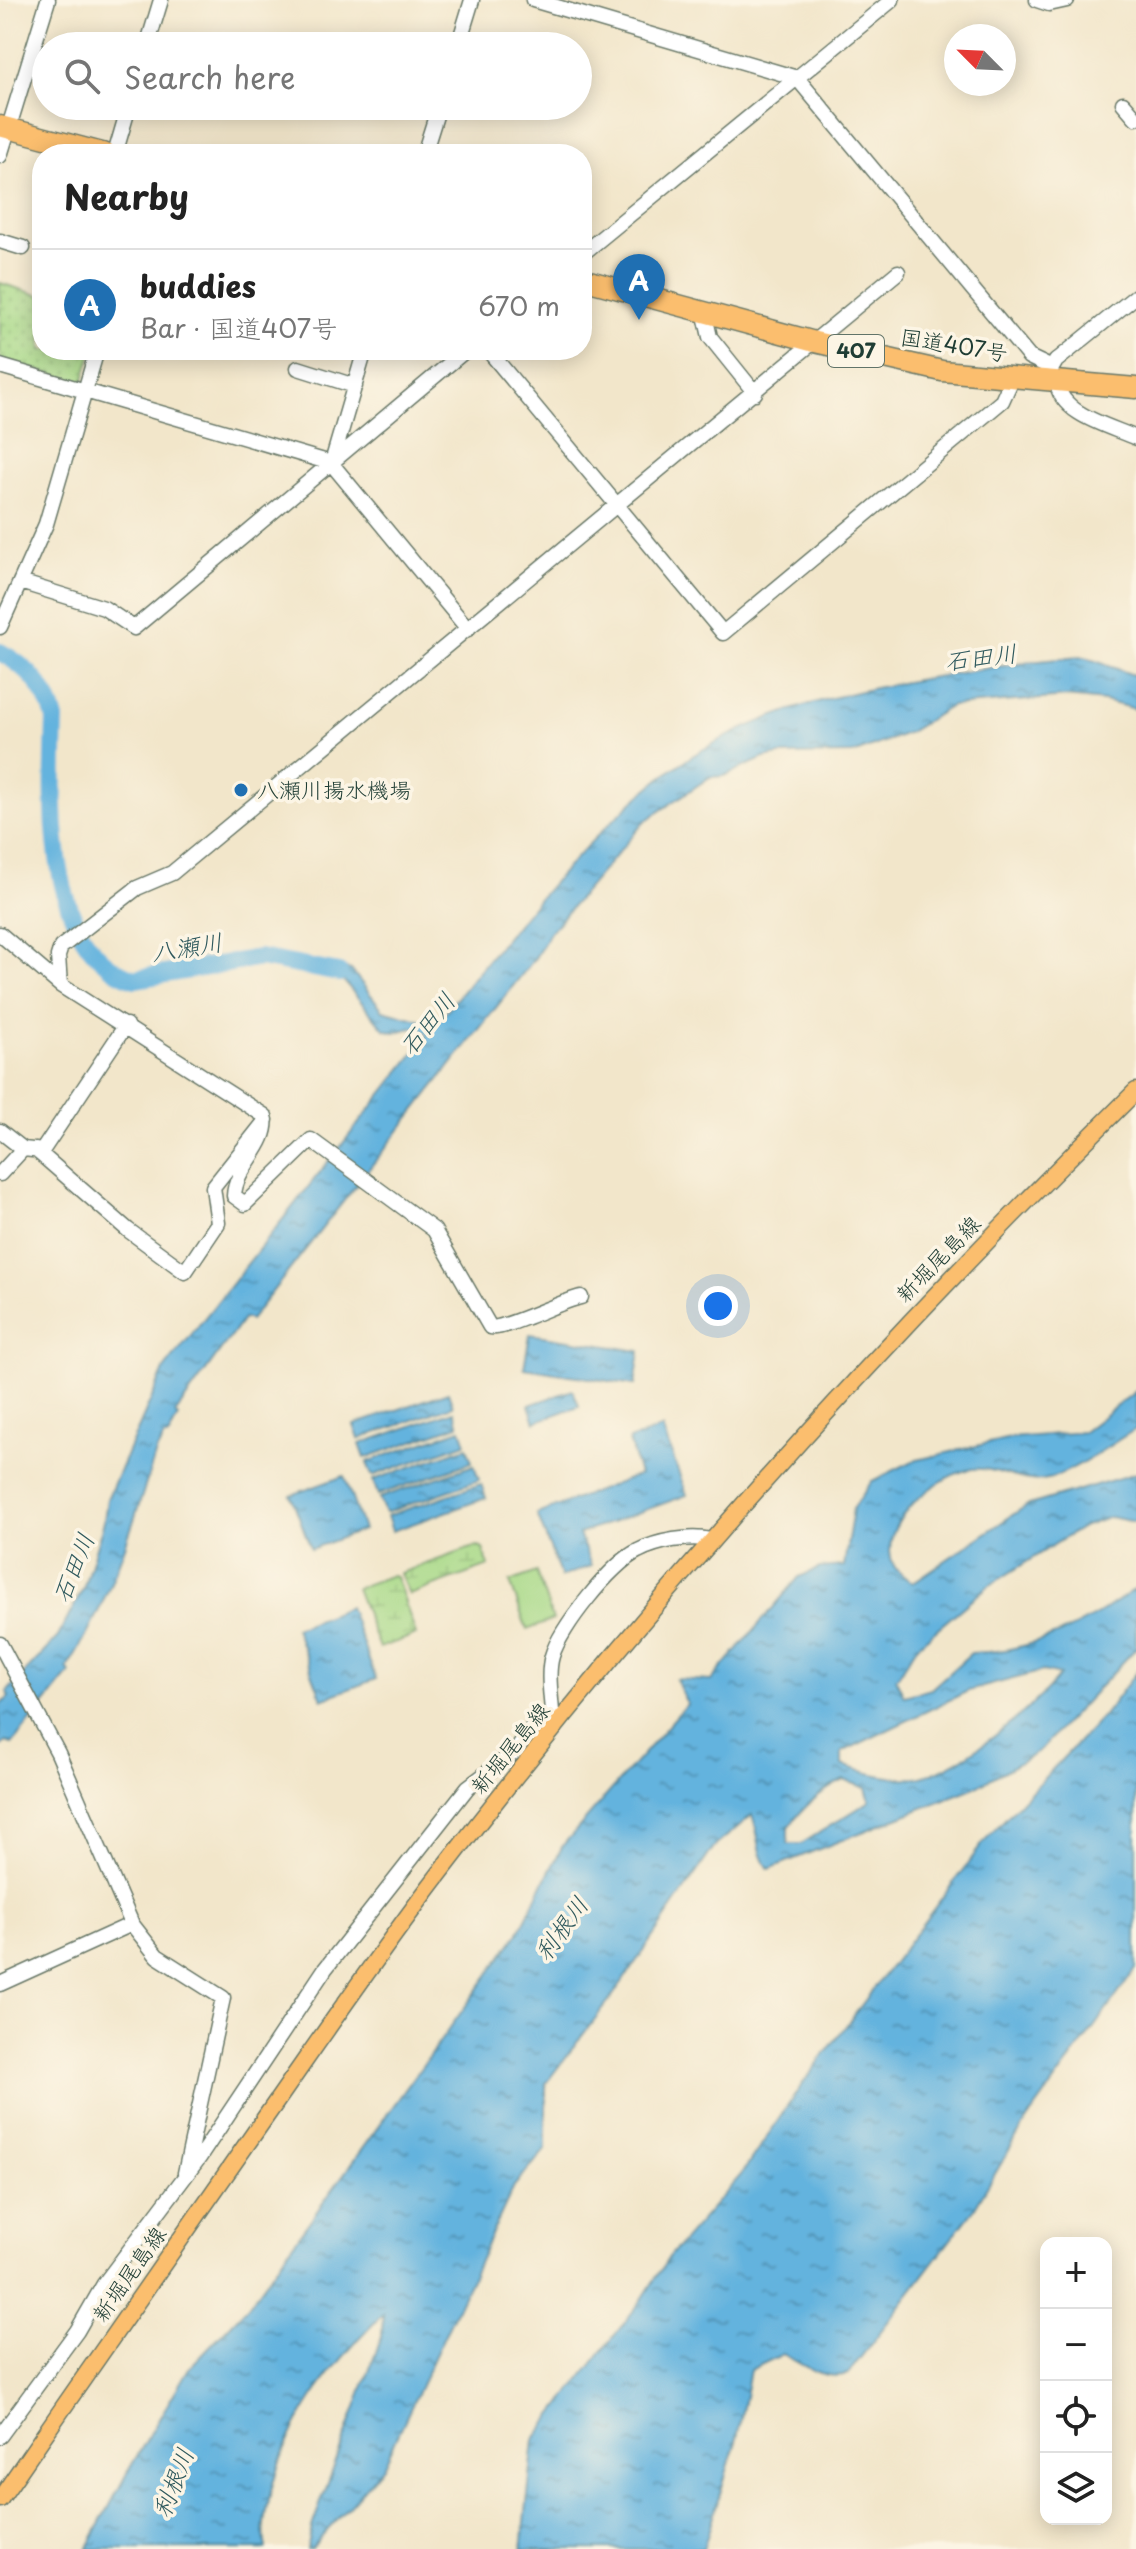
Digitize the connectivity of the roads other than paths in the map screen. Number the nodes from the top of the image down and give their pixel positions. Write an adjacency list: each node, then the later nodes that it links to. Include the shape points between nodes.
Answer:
1 (48, 0): 8 (street)
2 (161, 0): 9 (street)
3 (472, 0): 10 (street)
4 (533, 0): 12 (street)
5 (892, 0): 12 (street)
6 (1037, 0): 7 (street)
7 (1067, 0)
8 (37, 32)
9 (151, 32)
10 (462, 32)
11 (32, 46): 17 (street)
12 (797, 78): 23 (street); 36 (street)
13 (1123, 103): 14 (street)
14 (1136, 118)
15 (125, 120): 19 (street)
16 (435, 120): 20 (street)
17 (4, 127): 18 (highway); 21 (street)
18 (68, 144)
19 (118, 144)
20 (427, 144)
21 (0, 156)
22 (0, 241): 24 (street)
23 (592, 246)
24 (23, 248)
25 (898, 272): 29 (street)
26 (592, 282): 28 (highway, 国道407号 / 407)
27 (1136, 296): 36 (street)
28 (704, 311): 29 (highway, 国道407号 / 407); 41 (street, via 710,337)
29 (815, 342): 37 (highway, 国道407号 / 407, via 942,371); 41 (street)
30 (94, 360): 39 (street)
31 (362, 360): 38 (street)
32 (451, 360): 43 (street)
33 (496, 360): 44 (street)
34 (0, 366): 39 (street)
35 (298, 368): 38 (street)
36 (1051, 377): 37 (highway, 国道407号 / 407); 40 (highway, 国道407号 / 407); 42 (street, via 1071,408)
37 (1012, 379): 44 (street, via 1002,401 723,633)
38 (355, 386): 43 (street)
39 (85, 388): 43 (street); 45 (street, via 46,524)
40 (1136, 388)
41 (755, 393): 44 (street)
42 (1136, 438)
43 (331, 463): 45 (street, via 134,628 104,608); 47 (street)
44 (618, 505): 47 (street)
45 (20, 582): 46 (street)
46 (0, 627)
47 (468, 629): 49 (street, via 172,873 137,888 68,942 58,956)
48 (0, 934): 49 (street)
49 (60, 985): 50 (street)
50 (126, 1025): 52 (street); 54 (street, via 42,1151)
51 (1136, 1091): 57 (main road, 新堀尾島線, via 927,1302)
52 (266, 1119): 54 (street, via 217,1179 212,1193 218,1223 185,1272); 56 (street, via 261,1140 236,1183 234,1196 239,1202 258,1195 308,1141 434,1230 490,1327 501,1329 542,1308)
53 (0, 1131): 54 (street)
54 (29, 1150): 55 (street)
55 (0, 1174)
56 (581, 1297)
57 (711, 1540): 59 (main road, 新堀尾島線); 59 (street, via 693,1538 638,1551 601,1585 560,1637 551,1658)
58 (2, 1649): 60 (street, via 96,1835)
59 (557, 1716): 62 (street, via 534,1725 516,1751 468,1787 298,2007); 64 (main road, 新堀尾島線, via 374,1962)
60 (132, 1924): 61 (street); 62 (street, via 157,1956 223,1998)
61 (0, 1984)
62 (184, 2173): 63 (street)
63 (0, 2436)
64 (0, 2499)

